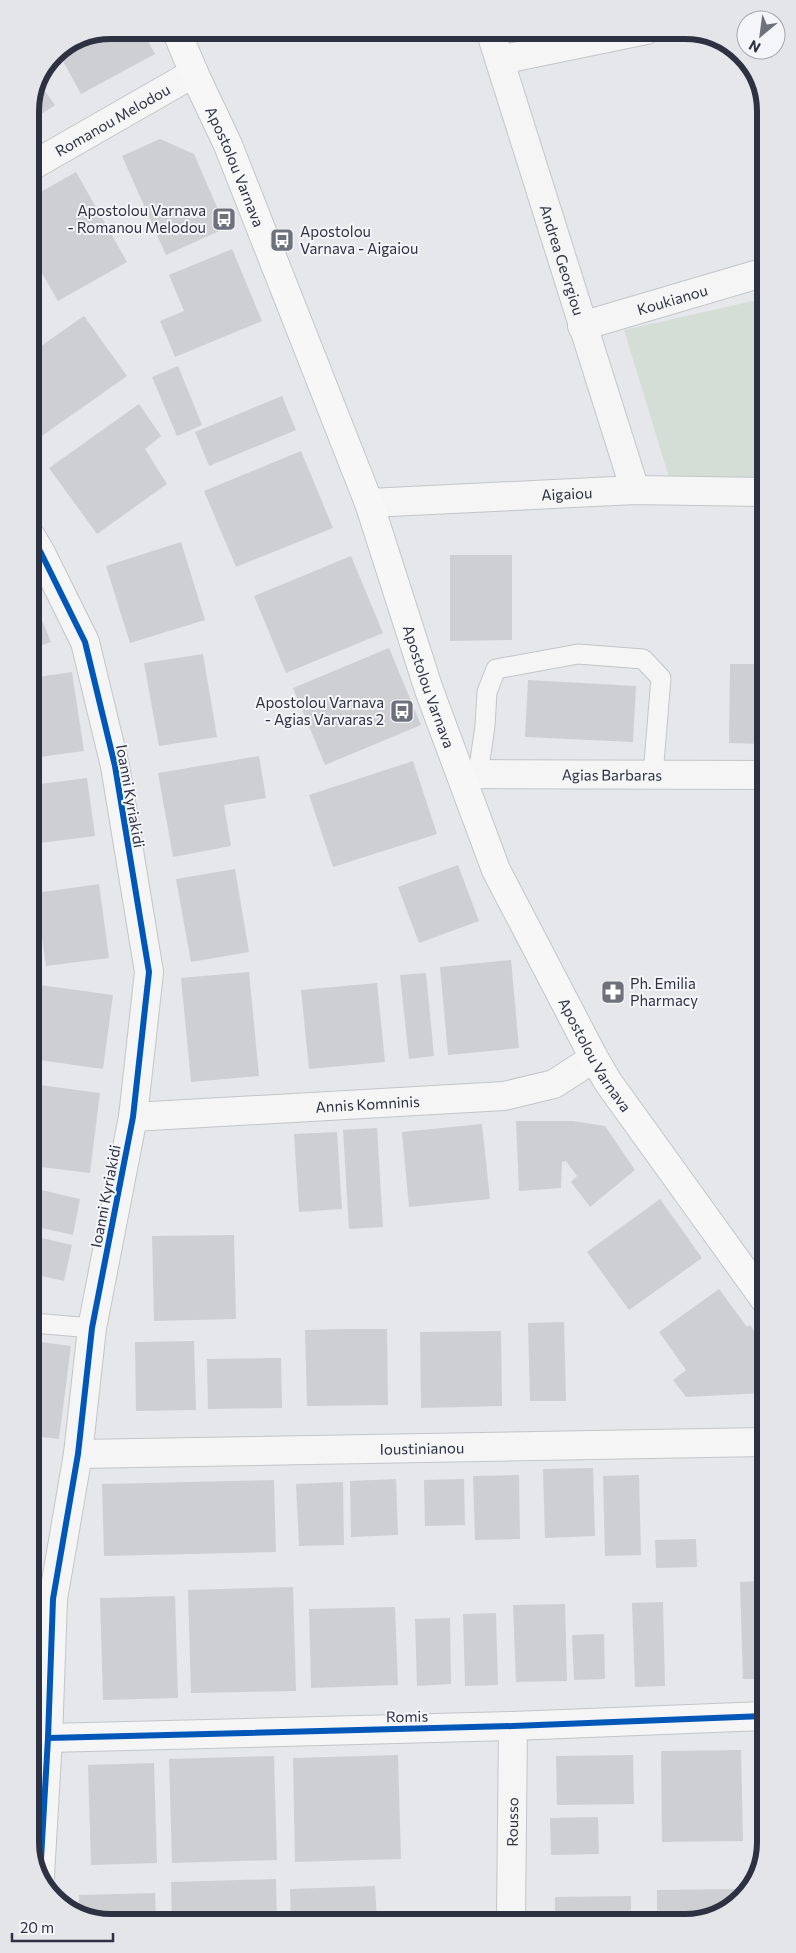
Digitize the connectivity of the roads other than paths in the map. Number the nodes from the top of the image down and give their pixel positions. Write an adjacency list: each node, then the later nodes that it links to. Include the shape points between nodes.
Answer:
1 (180, 39): 5 (main road, Apostolou Varnava)
2 (493, 39): 4 (street, Andrea Georgiou)
3 (602, 39): 4 (street)
4 (500, 60): 8 (street, Andrea Georgiou)
5 (194, 73): 6 (street, Romanou Melodou); 11 (main road, Apostolou Varnava, via 228,145)
6 (39, 162)
7 (757, 274): 8 (street, Koukianou)
8 (582, 326): 9 (street, Andrea Georgiou)
9 (635, 490): 10 (street, Aigaiou); 11 (street, Aigaiou)
10 (757, 492)
11 (369, 503): 13 (main road, Apostolou Varnava, via 429,690)
12 (39, 550): 17 (street, Ioanni Kyriakidi, via 85,642 115,766 149,972)
13 (469, 774): 14 (street, Agias Barbaras); 14 (lane, via 485,726 487,692 496,669 578,654 643,659 661,678); 16 (main road, Apostolou Varnava, via 496,870)
14 (654, 775): 15 (street, Agias Barbaras)
15 (757, 775)
16 (594, 1058): 17 (street, Annis Komninis, via 554,1084 504,1096); 18 (main road, Apostolou Varnava)
17 (133, 1117): 20 (street, Ioanni Kyriakidi)
18 (757, 1289)
19 (39, 1324): 20 (lane)
20 (92, 1328): 22 (street, Ioanni Kyriakidi)
21 (757, 1442): 22 (street, Ioustinianou)
22 (78, 1454): 25 (street, Ioanni Kyriakidi, via 53,1599)
23 (757, 1716): 24 (street, Romis)
24 (513, 1726): 25 (street, Romis); 27 (street, Rousso)
25 (48, 1738): 26 (street, Ioanni Kyriakidi)
26 (41, 1859)
27 (511, 1914)

